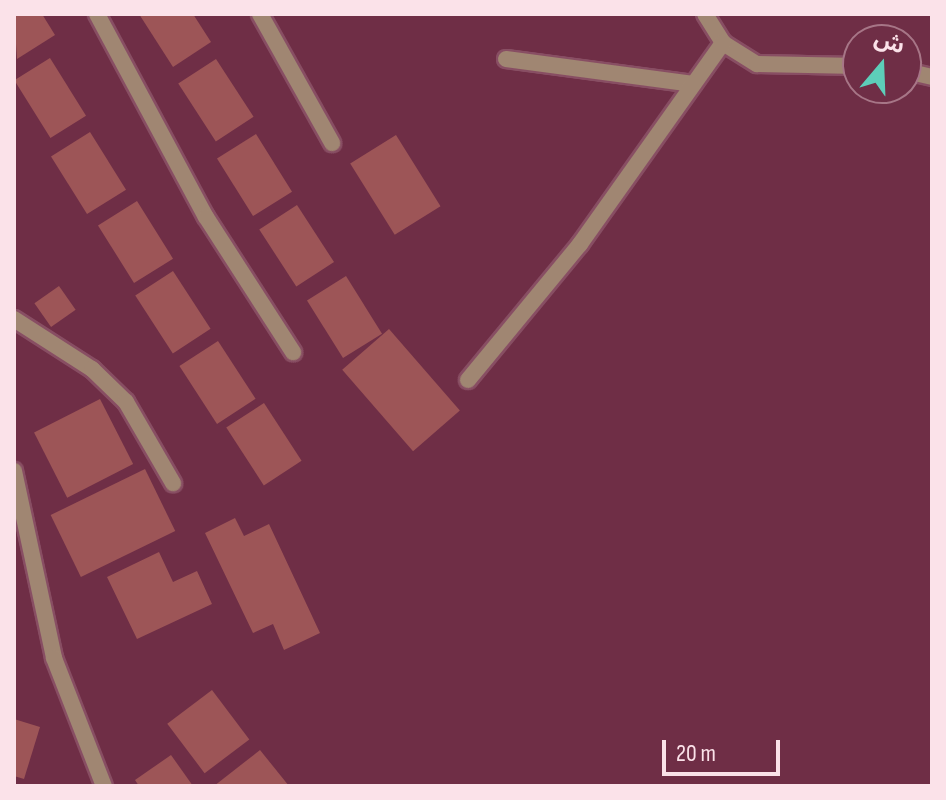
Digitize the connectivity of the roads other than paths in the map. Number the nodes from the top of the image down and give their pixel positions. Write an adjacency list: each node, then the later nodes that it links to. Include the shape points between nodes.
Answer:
1 (97, 14): 10 (street, via 206,217)
2 (260, 14): 8 (street)
3 (705, 14): 4 (street)
4 (723, 43): 6 (street, via 757,64); 7 (street)
5 (506, 59): 7 (street)
6 (842, 66)
7 (693, 84): 11 (street, via 580,244)
8 (332, 143)
9 (14, 319): 13 (street, via 92,369 126,402)
10 (293, 352)
11 (468, 380)
12 (14, 471): 14 (street, via 54,658)
13 (173, 483)
14 (104, 786)

